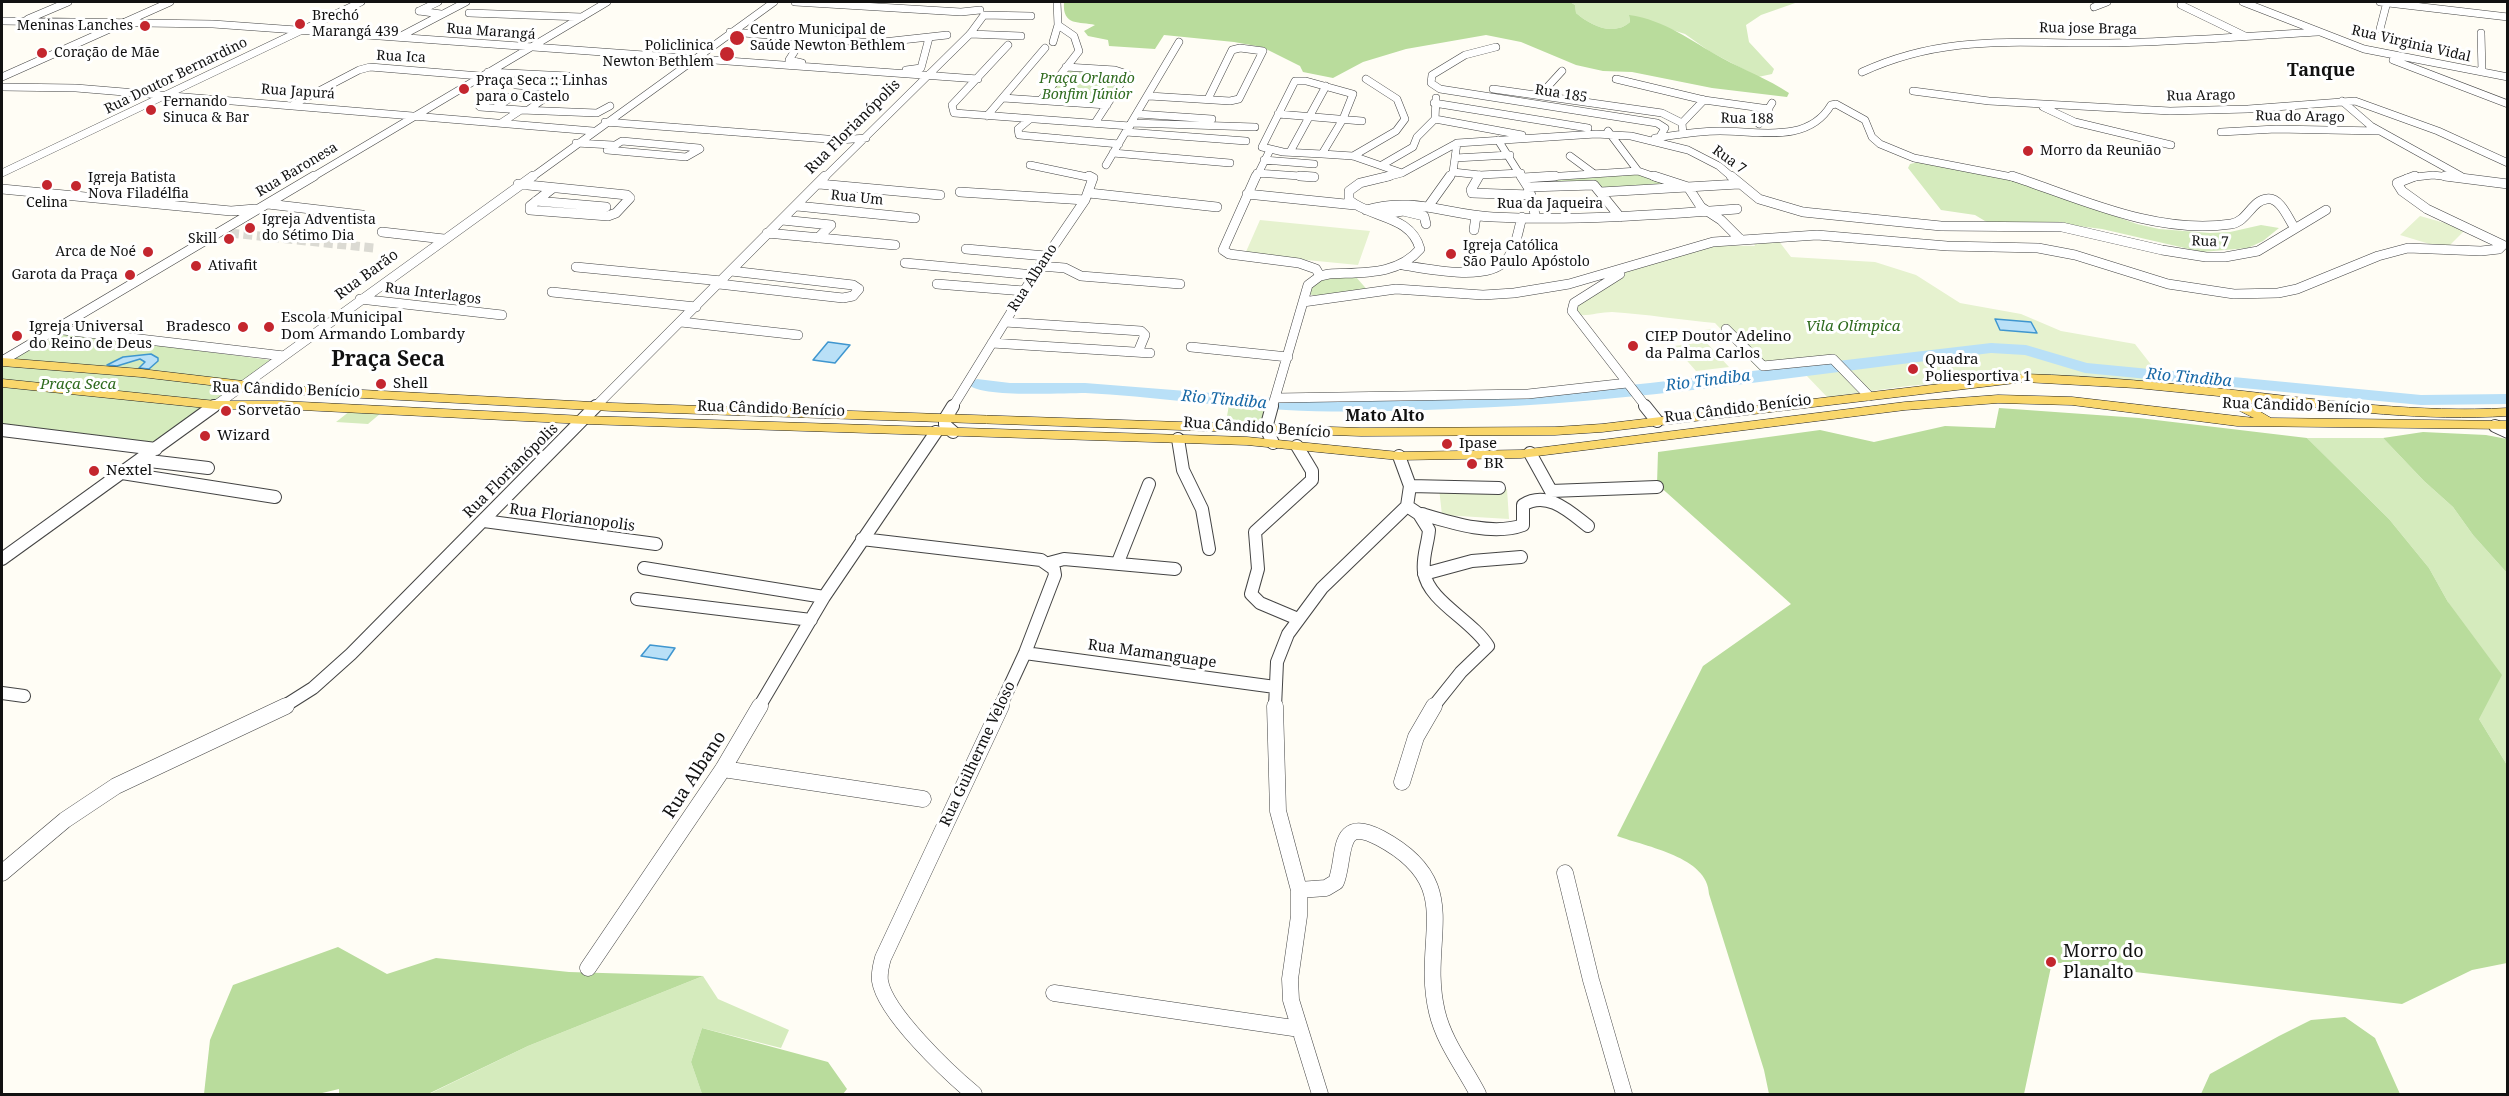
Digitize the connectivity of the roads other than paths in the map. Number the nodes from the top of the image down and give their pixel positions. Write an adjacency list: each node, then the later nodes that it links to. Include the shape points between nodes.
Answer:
1 (68, 2): 16 (street)
2 (78, 2): 16 (street)
3 (170, 2): 27 (street)
4 (361, 2): 30 (street, Rua Doutor Bernardino)
5 (438, 2): 21 (street, via 419,12)
6 (466, 2): 21 (street)
7 (607, 2): 24 (street, Rua Baronesa)
8 (774, 2): 31 (street, Rua Barão)
9 (795, 2): 20 (street)
10 (1057, 2): 28 (street)
11 (2107, 2): 17 (street)
12 (2243, 2): 32 (street, Rua Virginia Vidal)
13 (2384, 2): 18 (street); 29 (street)
14 (2436, 2): 18 (street)
15 (2181, 5): 37 (street)
16 (56, 7): 26 (street)
17 (2094, 7)
18 (2445, 9): 22 (street)
19 (469, 12): 24 (street)
20 (982, 13): 23 (street); 34 (street, Rua Florianópolis)
21 (441, 14): 38 (street)
22 (2507, 15)
23 (1031, 16)
24 (582, 17): 44 (street, Rua Baronesa)
25 (2, 21): 26 (street, Rua Marangá)
26 (24, 21): 27 (street, Rua Marangá)
27 (121, 22): 30 (street, Rua Marangá); 56 (street)
28 (1058, 25): 41 (street); 49 (street, via 1074,36 1080,46)
29 (2380, 28)
30 (300, 30): 38 (street, Rua Marangá); 66 (street, Rua Doutor Bernardino)
31 (730, 32): 39 (street); 48 (street, Rua Barão)
32 (2318, 32): 37 (street, Rua jose Braga); 47 (street, Rua Virginia Vidal)
33 (2481, 33): 52 (street)
34 (970, 34): 36 (street); 55 (street, Rua Florianópolis)
35 (947, 35): 40 (street)
36 (1021, 36)
37 (2246, 36): 51 (street, Rua jose Braga, via 1943,46 1906,53)
38 (399, 37): 44 (street, Rua Marangá)
39 (803, 38): 40 (street, via 874,43); 40 (street, via 790,62 911,71 921,68)
40 (929, 38)
41 (1053, 42)
42 (1179, 42): 68 (street)
43 (1008, 45): 58 (street)
44 (529, 46): 48 (street, Rua Marangá); 53 (street, Rua Baronesa)
45 (1496, 47): 64 (street, via 1466,55 1432,75 1431,83)
46 (1045, 48): 70 (street)
47 (2364, 49): 52 (street, Rua Virginia Vidal); 78 (street)
48 (693, 60): 55 (street, Rua Marangá); 95 (street, Rua Barão)
49 (1065, 67): 73 (street); 80 (street, via 1126,73)
50 (1562, 71): 67 (street)
51 (1862, 72)
52 (2482, 72): 57 (street, Rua Virginia Vidal)
53 (484, 74): 54 (street, Rua Ica); 79 (street, Rua Ica, via 370,67); 87 (street, Rua Baronesa)
54 (568, 76)
55 (928, 76): 58 (street, Rua Marangá); 111 (street, Rua Florianópolis)
56 (2, 77)
57 (2508, 77)
58 (978, 79): 88 (street, via 951,110)
59 (1366, 79): 107 (street, via 1387,90 1405,114)
60 (1616, 79): 74 (street)
61 (516, 86): 71 (street, via 558,89)
62 (1326, 86): 86 (street, via 1302,80 1293,82); 89 (street); 91 (street, via 1353,94)
63 (2, 87): 66 (street, Rua Japurá)
64 (1440, 89): 67 (street, via 1445,85 1464,86); 76 (street); 83 (street, Rua 185)
65 (1913, 91): 77 (street, Rua Arago)
66 (163, 95): 79 (street, Rua Japurá); 143 (street, Rua Doutor Bernardino)
67 (1540, 95): 99 (street, via 1662,113)
68 (1149, 96): 72 (street); 85 (street)
69 (512, 97): 71 (street); 82 (street); 82 (street, via 495,97 479,106)
70 (1004, 98): 73 (street); 88 (street)
71 (544, 99): 84 (street)
72 (1208, 99): 72 (street, via 1232,51 1263,51 1241,98)
73 (1041, 100): 80 (street)
74 (1704, 100): 99 (street); 100 (street, via 1771,106)
75 (2341, 100): 77 (street, Rua Arago, via 2200,111); 104 (street); 136 (street, Rua Arago, via 2377,107)
76 (1434, 104): 92 (street); 96 (street)
77 (2037, 104): 123 (street, via 2075,122)
78 (2508, 104)
79 (293, 105): 87 (street, Rua Japurá)
80 (1107, 105): 98 (street)
81 (610, 106): 84 (street, via 597,113)
82 (495, 108): 84 (street)
83 (1561, 108): 96 (street); 112 (street, Rua 185, via 1657,123 1665,128)
84 (525, 110): 97 (street)
85 (1138, 114): 93 (street); 101 (street)
86 (1278, 114): 89 (street); 125 (street, via 1261,145)
87 (412, 115): 97 (street, Rua Japurá); 167 (street, Rua Baronesa)
88 (987, 116): 90 (street)
89 (1309, 116): 91 (street); 127 (street)
90 (1030, 119): 98 (street); 120 (street, via 1018,129 1020,135)
91 (1343, 119): 94 (street); 129 (street)
92 (1435, 119): 107 (street); 110 (street)
93 (1222, 120)
94 (1362, 121)
95 (605, 122): 103 (street, Rua Barão); 114 (street)
96 (1551, 122): 109 (street, via 1604,130)
97 (501, 123): 103 (street, Rua Japurá)
98 (1095, 123): 101 (street)
99 (1682, 123): 108 (street)
100 (1759, 124)
101 (1129, 127): 102 (street); 106 (street); 120 (street)
102 (1256, 127)
103 (593, 131): 118 (street, Rua Barão)
104 (2379, 131): 105 (street, Rua do Arago); 150 (street)
105 (2221, 132)
106 (1153, 134): 115 (street); 122 (street)
107 (1407, 134): 131 (street); 140 (street, via 1413,147)
108 (1683, 134): 112 (street, Rua 188); 186 (street, Rua 188, via 1788,132 1815,123 1836,104 1865,120 1880,144 1914,158 2009,175 2128,214 2188,226 2233,224 2261,200 2272,199)
109 (1613, 135): 110 (street, Rua 7); 113 (street, Rua 7); 141 (street)
110 (1525, 137): 116 (street, Rua 7)
111 (866, 138): 114 (street); 124 (street, Rua Florianópolis)
112 (1659, 138): 113 (street, Rua 188)
113 (1648, 139): 153 (street, Rua 7, via 1705,158)
114 (840, 140): 124 (street)
115 (1230, 140): 117 (street); 126 (street)
116 (1498, 140): 119 (street, Rua 7); 130 (street)
117 (1246, 141)
118 (576, 143): 121 (street); 151 (street, Rua Barão)
119 (1458, 143): 133 (street); 145 (street, Rua 7)
120 (1119, 144): 128 (street)
121 (613, 145): 121 (street, via 608,150 686,158 700,149 622,141)
122 (1148, 145)
123 (2171, 145)
124 (857, 146): 152 (street, Rua Florianópolis)
125 (1268, 149): 127 (street); 134 (street)
126 (1224, 150)
127 (1290, 152): 129 (street)
128 (1113, 153): 135 (street); 139 (street)
129 (1322, 154): 131 (street)
130 (1510, 155): 133 (street); 148 (street)
131 (1353, 156): 140 (street)
132 (1570, 156): 146 (street)
133 (1455, 158): 142 (street)
134 (1264, 160): 137 (street); 144 (street)
135 (1230, 163)
136 (2508, 163)
137 (1314, 164)
138 (1030, 165): 163 (street, via 1090,175 1093,178)
139 (1106, 165)
140 (1382, 165): 145 (street)
141 (1638, 171): 146 (street); 155 (street)
142 (1453, 172): 147 (street); 165 (street)
143 (2, 173)
144 (1257, 173): 149 (street); 161 (street)
145 (1402, 173): 166 (street, Rua 7, via 1352,186 1349,200)
146 (1593, 173): 148 (street)
147 (1480, 175): 148 (street); 158 (street, via 1472,193)
148 (1522, 175): 158 (street)
149 (1314, 177)
150 (2467, 180): 154 (street); 194 (street, via 2414,175 2397,183 2405,195 2490,237 2503,245 2499,249 2408,248 2278,293 2234,294 2190,288 2075,255 2025,246 1947,246 1834,235)
151 (518, 184): 156 (street); 192 (street, Rua Barão)
152 (819, 184): 162 (street); 168 (street, Rua Florianópolis)
153 (1739, 184): 155 (street); 186 (street, Rua 7, via 1759,199 1803,212 1941,226 2062,227 2206,257 2258,251)
154 (2508, 184)
155 (1688, 187): 160 (street); 175 (street, via 1694,200)
156 (552, 188): 164 (street); 164 (street, via 630,198 608,216 530,210)
157 (2, 189): 174 (street)
158 (1529, 191): 160 (street, via 1589,184); 182 (street)
159 (960, 192): 163 (street)
160 (1601, 192): 180 (street)
161 (1247, 194): 166 (street); 205 (street, via 1223,250 1310,265)
162 (940, 195)
163 (1087, 197): 170 (street); 197 (street, Rua Albano)
164 (536, 201): 169 (street)
165 (1430, 204): 172 (street, Rua da Jaqueira, via 1386,203); 178 (street, Rua da Jaqueira)
166 (1356, 205): 172 (street)
167 (264, 206): 174 (street); 176 (street); 183 (street, Rua Baronesa)
168 (797, 206): 181 (street, Rua Um); 184 (street, Rua Florianópolis)
169 (606, 207)
170 (1217, 207)
171 (1737, 208): 175 (street, Rua da Jaqueira)
172 (1366, 210): 177 (street)
173 (2326, 210): 186 (street, Rua 7)
174 (231, 211): 183 (street)
175 (1707, 211): 180 (street, Rua da Jaqueira); 194 (street)
176 (362, 215)
177 (1380, 215): 185 (street, via 1412,212 1424,216); 199 (street, via 1408,229 1420,244 1414,258)
178 (1476, 216): 179 (street, Rua da Jaqueira); 187 (street)
179 (1522, 217): 182 (street, Rua da Jaqueira); 199 (street, via 1509,258 1499,267 1475,271)
180 (1620, 217): 182 (street, Rua da Jaqueira)
181 (915, 218)
182 (1536, 218)
183 (241, 219): 188 (street, Rua Baronesa)
184 (782, 220): 191 (street, Rua Florianópolis); 193 (street, via 831,225)
185 (1426, 224)
186 (2294, 227)
187 (1474, 230)
188 (219, 232): 190 (street); 217 (street, Rua Baronesa)
189 (382, 232): 192 (street)
190 (230, 233)
191 (767, 233): 193 (street); 203 (street, Rua Florianópolis)
192 (444, 238): 211 (street, Rua Barão)
193 (818, 238): 195 (street)
194 (1740, 239): 202 (street, via 1699,245)
195 (895, 245)
196 (966, 249): 197 (street)
197 (1046, 256): 200 (street, Rua Albano)
198 (906, 264): 204 (street)
199 (1402, 265): 205 (street)
200 (1040, 266): 204 (street, Rua Albano); 208 (street, via 1065,268 1081,276)
201 (576, 267): 206 (street)
202 (1633, 267): 212 (street, via 1514,293 1483,295 1396,289); 230 (street, via 1571,307)
203 (731, 270): 206 (street, Rua Florianópolis); 206 (street, via 853,285 859,289 853,296 841,298)
204 (1034, 275): 209 (street, Rua Albano)
205 (1320, 276): 212 (street, via 1308,285)
206 (720, 283): 213 (street, Rua Florianópolis)
207 (937, 284): 209 (street)
208 (1180, 284)
209 (1024, 291): 216 (street, Rua Albano)
210 (552, 292): 213 (street)
211 (360, 298): 214 (street, Rua Interlagos); 224 (street, Rua Barão)
212 (1303, 302): 225 (street)
213 (696, 307): 215 (street, Rua Florianópolis)
214 (502, 315)
215 (681, 322): 219 (street); 233 (street, Rua Florianópolis)
216 (1005, 322): 220 (street, Rua Albano); 222 (street, via 1141,331 1145,334)
217 (55, 329): 224 (street); 226 (street, Rua Baronesa)
218 (1726, 329): 231 (street, via 1763,366 1831,359)
219 (798, 335)
220 (992, 343): 222 (street); 239 (street, Rua Albano)
221 (1191, 347): 225 (street)
222 (1138, 352): 223 (street)
223 (1150, 353)
224 (284, 356): 228 (street, Rua Barão)
225 (1288, 357): 234 (street)
226 (2, 362): 228 (main road, Rua Cândido Benício)
227 (2, 383): 235 (main road, Rua Cândido Benício)
228 (244, 384): 235 (street, Rua Barão); 236 (main road, Rua Cândido Benício, via 303,391)
229 (2150, 384): 231 (main road, Rua Cândido Benício, via 2024,378); 232 (main road, Rua Cândido Benício); 238 (main road, via 2189,392 2208,403 2209,409 2204,412)
230 (1631, 387): 234 (street); 241 (street)
231 (1869, 396): 241 (main road, Rua Cândido Benício)
232 (2262, 398): 237 (main road, Rua Cândido Benício, via 2404,411); 242 (main road, via 2244,400 2241,406)
233 (610, 400): 236 (main road, Rua Cândido Benício); 239 (main road, Rua Cândido Benício)
234 (1275, 402): 243 (street)
235 (216, 405): 240 (main road, Rua Cândido Benício); 251 (street, Rua Barão)
236 (597, 406): 240 (street, Rua Florianópolis)
237 (2508, 412)
238 (2183, 414): 242 (main road, Rua Cândido Benício); 252 (main road, Rua Cândido Benício, via 2072,401 1960,400)
239 (945, 419): 243 (main road, Rua Cândido Benício); 247 (street, via 945,425)
240 (585, 420): 246 (main road, Rua Cândido Benício); 264 (street, Rua Florianópolis)
241 (1657, 420): 243 (main road, Rua Cândido Benício, via 1555,431 1361,432)
242 (2277, 423): 244 (main road, Rua Cândido Benício)
243 (1266, 428): 249 (street)
244 (2504, 428)
245 (2, 430): 251 (street)
246 (936, 432): 247 (main road, Rua Cândido Benício); 266 (street, Rua Albano)
247 (953, 432): 248 (main road, Rua Cândido Benício)
248 (1178, 439): 249 (main road, Rua Cândido Benício); 268 (street, via 1184,471 1202,509)
249 (1273, 443): 250 (main road, Rua Cândido Benício)
250 (1297, 446): 253 (main road, Rua Cândido Benício); 278 (street, via 1312,471 1312,480 1255,532 1258,568 1251,594 1260,603)
251 (156, 449): 254 (street, Rua Barão)
252 (1530, 453): 253 (main road, Rua Cândido Benício); 259 (street, via 1551,491)
253 (1399, 456): 258 (street)
254 (141, 460): 255 (street); 256 (street, Rua Barão)
255 (208, 468)
256 (122, 473): 261 (street); 270 (street, Rua Barão)
257 (1149, 484): 271 (street)
258 (1410, 486): 260 (street); 262 (street)
259 (1657, 487)
260 (1499, 488)
261 (275, 497)
262 (1407, 506): 263 (street); 278 (street, via 1351,558)
263 (1422, 514): 265 (street, via 1512,530 1523,525 1523,505 1540,498 1558,504); 275 (street, via 1429,533)
264 (484, 521): 267 (street, Rua Florianopolis); 287 (street, Rua Florianópolis, via 312,688 288,705 114,788 61,823)
265 (1588, 526)
266 (862, 539): 272 (street); 276 (street, Rua Albano)
267 (656, 544)
268 (1209, 549)
269 (1521, 557): 275 (street, via 1495,556)
270 (2, 559)
271 (1118, 562): 272 (street, via 1064,559); 274 (street)
272 (1049, 563): 280 (street, Rua Guilherme Veloso, via 1055,575)
273 (644, 568): 276 (street)
274 (1175, 569)
275 (1424, 574): 285 (street, via 1432,589 1472,622 1488,646 1426,717 1407,756)
276 (824, 597): 279 (street, Rua Albano)
277 (637, 599): 279 (street)
278 (1298, 619): 281 (street, via 1277,662)
279 (811, 620): 284 (street, Rua Albano)
280 (1025, 653): 281 (street, Rua Mamanguape); 293 (street, Rua Guilherme Veloso, via 879,974 881,987 897,1012 939,1063)
281 (1275, 687): 289 (street, via 1278,811)
282 (2, 693): 283 (street)
283 (24, 696)
284 (723, 769): 286 (street); 290 (street, Rua Albano)
285 (1402, 782)
286 (923, 799)
287 (2, 873)
288 (1565, 873): 296 (street)
289 (1299, 890): 292 (street, via 1290,979 1291,1000); 295 (street, via 1335,884 1339,879 1340,844 1358,832 1372,834 1399,848 1422,872 1436,903 1434,965 1440,1021)
290 (588, 968)
291 (1054, 993): 292 (street)
292 (1300, 1029): 294 (street)
293 (974, 1095)
294 (1320, 1095)
295 (1478, 1095)
296 (1624, 1095)

